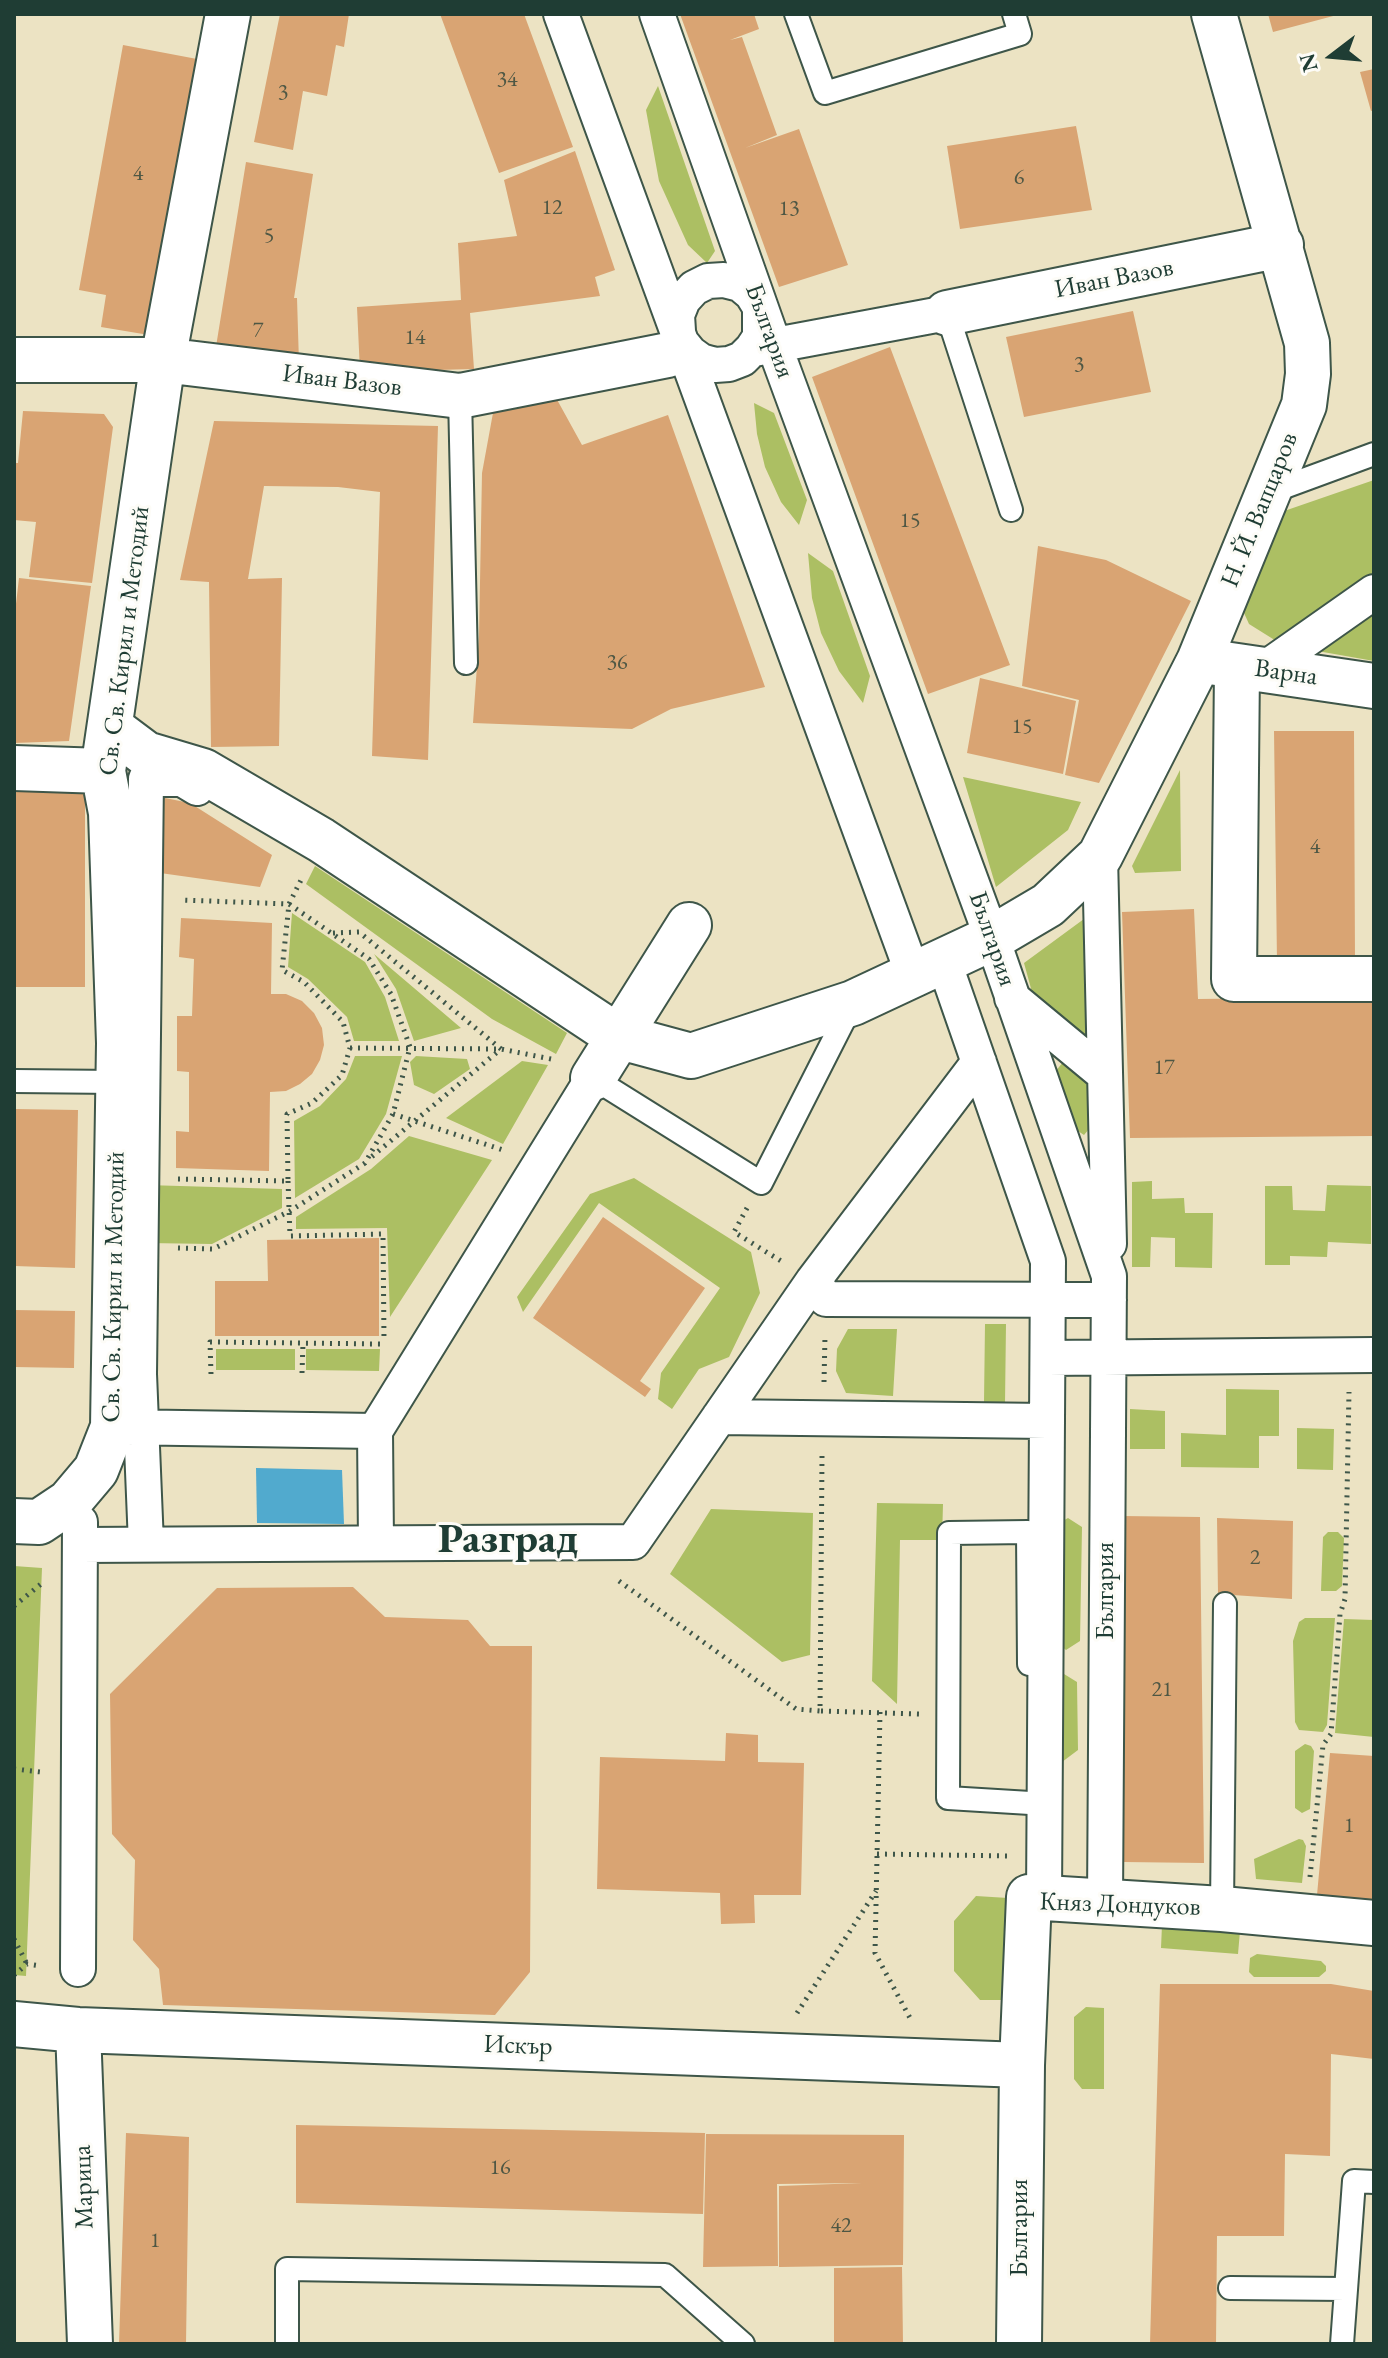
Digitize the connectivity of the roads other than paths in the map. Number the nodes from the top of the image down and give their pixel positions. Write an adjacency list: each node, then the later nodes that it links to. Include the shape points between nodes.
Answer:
1 (228, 14): 13 (street, Св. Св. Кирил и Методий)
2 (561, 14): 10 (street, България)
3 (657, 14): 8 (street, България)
4 (796, 14): 5 (lane, via 825,93 1020,34)
5 (1014, 14)
6 (1214, 14): 7 (street, Н. Й. Вапцаров)
7 (1281, 245): 9 (street, Иван Вазов); 16 (street, Н. Й. Вапцаров, via 1307,343 1308,374 1304,405)
8 (760, 307): 10 (street, via 740,284 708,281 683,300 677,315); 11 (street, България)
9 (947, 313): 11 (street); 17 (lane)
10 (680, 347): 11 (street, via 715,365); 14 (street, Иван Вазов); 29 (street, България)
11 (763, 347): 28 (street, България)
12 (14, 360): 13 (street, Иван Вазов)
13 (163, 360): 14 (street, Иван Вазов); 22 (street, Св. Св. Кирил и Методий)
14 (460, 396): 19 (lane)
15 (1374, 454): 16 (lane)
16 (1267, 493): 20 (street, Н. Й. Вапцаров)
17 (1011, 510)
18 (1374, 592): 20 (street)
19 (466, 663)
20 (1233, 666): 21 (street, Варна); 26 (street, Н. Й. Вапцаров); 30 (street, via 1234,979)
21 (1374, 686)
22 (110, 727): 24 (street, Св. Св. Кирил и Методий); 33 (street, Н. Й. Вапцаров, via 146,754 203,771 321,840)
23 (14, 768): 24 (street)
24 (103, 771): 38 (street, Св. Св. Кирил и Методий, via 111,813)
25 (235, 809): 47 (street, via 182,779 146,779 139,1248)
26 (1100, 856): 28 (street, Н. Й. Вапцаров, via 1048,905); 36 (street)
27 (689, 925): 33 (street)
28 (992, 938): 29 (street, Н. Й. Вапцаров); 31 (street, България)
29 (929, 969): 32 (street, Н. Й. Вапцаров); 34 (street, България)
30 (1374, 979)
31 (1012, 998): 36 (street); 39 (street, България)
32 (853, 1003): 33 (street, Н. Й. Вапцаров, via 691,1056); 35 (lane, via 761,1183)
33 (617, 1036): 35 (street)
34 (979, 1062): 40 (street); 41 (street, България, via 1048,1261)
35 (567, 1066): 48 (street, via 540,1164)
36 (1105, 1075): 39 (street)
37 (14, 1081): 38 (lane)
38 (118, 1082): 47 (street, Св. Св. Кирил и Методий)
39 (1109, 1288): 41 (street); 43 (street, България)
40 (819, 1290): 41 (street); 45 (street)
41 (1048, 1299): 44 (street, България)
42 (1362, 1355): 43 (street)
43 (1108, 1357): 44 (street); 57 (street, България)
44 (1048, 1358): 46 (street, България)
45 (719, 1417): 46 (street); 51 (street, via 633,1542)
46 (1047, 1421): 56 (street, България)
47 (126, 1427): 48 (street); 49 (street, Св. Св. Кирил и Методий); 52 (street)
48 (375, 1431): 51 (street)
49 (74, 1496): 50 (street, via 39,1522); 53 (street)
50 (14, 1521)
51 (376, 1543): 52 (street)
52 (146, 1544): 53 (street)
53 (80, 1545): 60 (street)
54 (1225, 1604): 58 (lane)
55 (1030, 1803): 55 (lane, via 1028,1532 949,1533 948,1798); 56 (lane)
56 (1034, 1884): 57 (street, Княз Дондуков); 63 (street, Княз Дондуков)
57 (1105, 1903): 58 (street, Княз Дондуков)
58 (1222, 1909): 59 (street, Княз Дондуков)
59 (1374, 1923)
60 (78, 1969)
61 (14, 2024): 62 (street, Искър)
62 (78, 2030): 63 (street, Искър); 67 (street, Марица)
63 (1022, 2065): 70 (street, България)
64 (1374, 2182): 66 (lane, via 1354,2181)
65 (1230, 2288): 66 (lane)
66 (1346, 2289): 71 (lane)
67 (90, 2344)
68 (287, 2344): 69 (lane, via 287,2269 665,2275)
69 (743, 2344)
70 (1019, 2344)
71 (1342, 2344)

